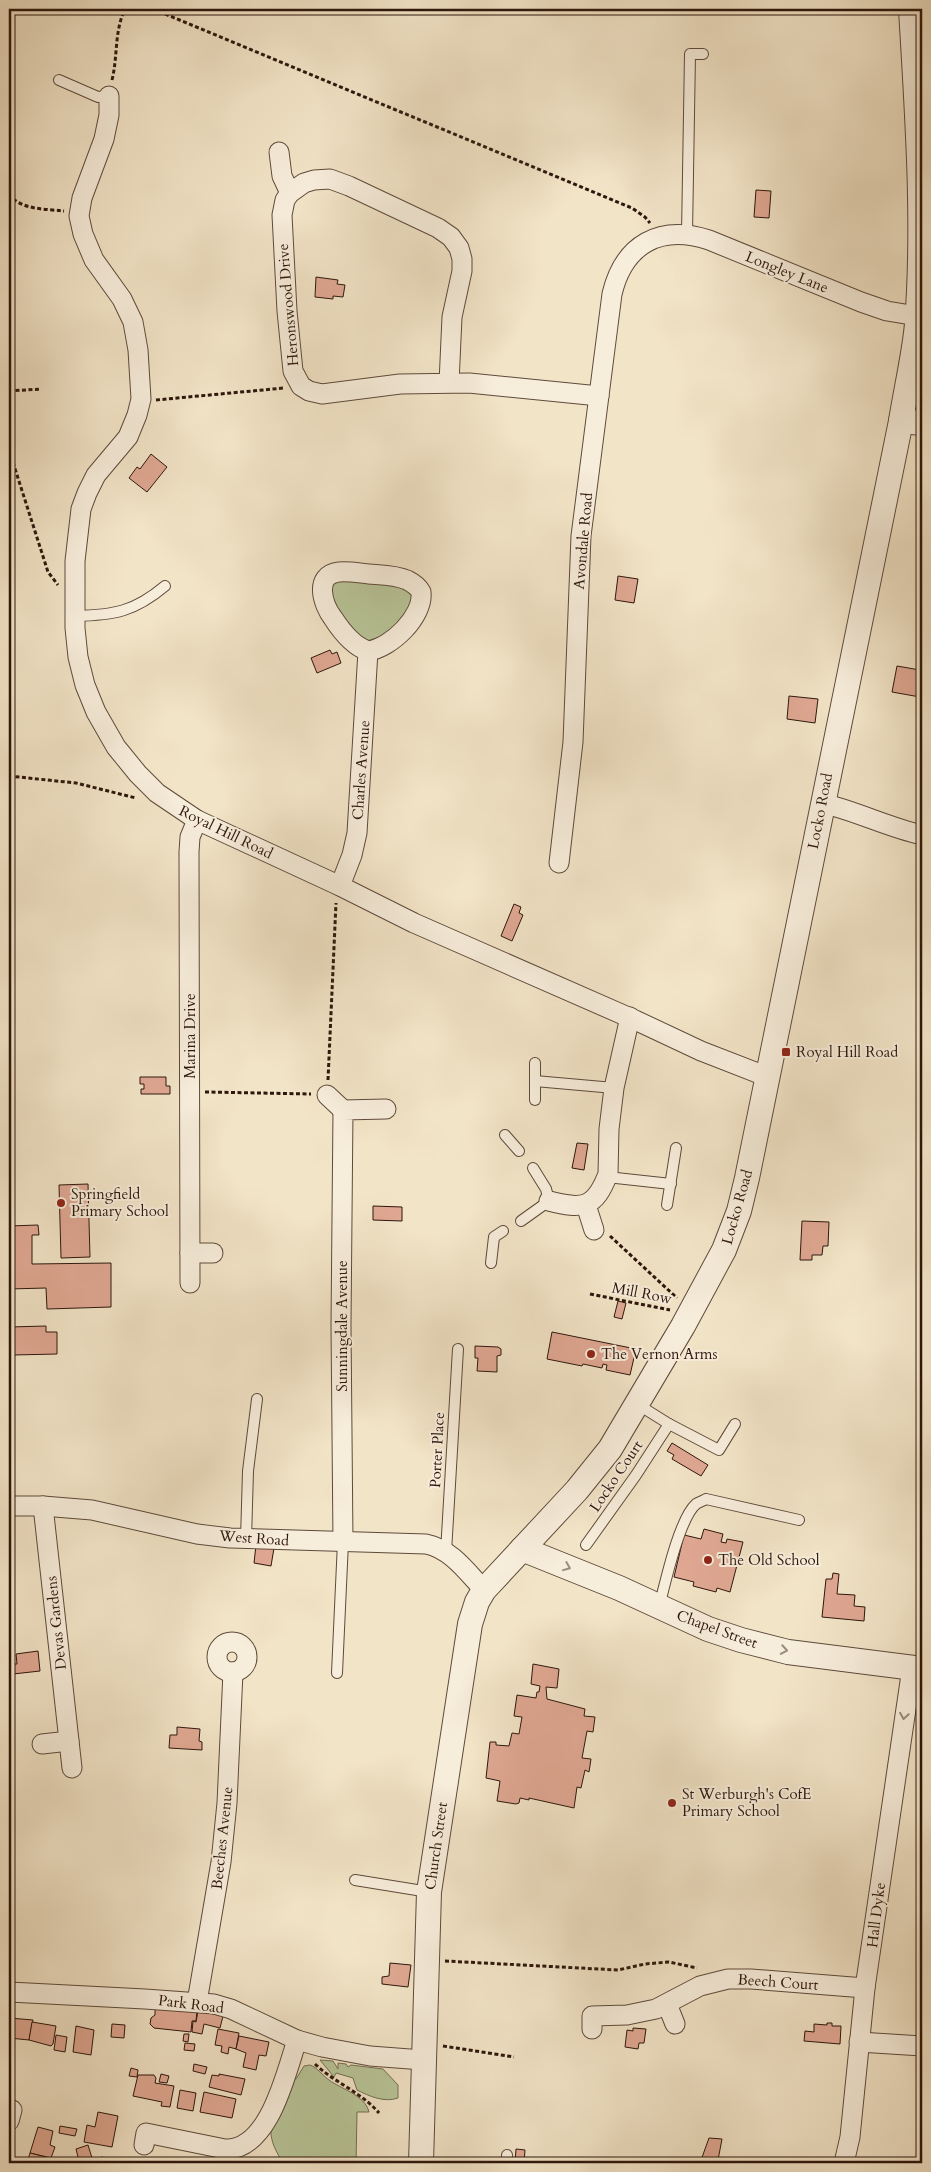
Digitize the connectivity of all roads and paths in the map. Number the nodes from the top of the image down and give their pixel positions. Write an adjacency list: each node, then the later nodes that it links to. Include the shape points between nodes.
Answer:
1 (125, 9): 6 (path, via 115,41 115,68)
2 (153, 9): 12 (path, via 632,208 645,217)
3 (911, 9): 13 (street, Locko Road, via 918,122)
4 (703, 54): 11 (lane, via 690,54)
5 (59, 80): 6 (lane, via 98,97)
6 (109, 96): 10 (street, Royal Hill Road, via 113,129 82,198)
7 (279, 152): 8 (street, via 282,176)
8 (290, 193): 14 (street, via 304,182 337,181 451,237 459,248 463,264 452,317); 15 (street, Heronswood Drive, via 282,216 287,311 293,371)
9 (9, 194): 10 (path, via 19,203 37,208)
10 (79, 213): 19 (street, Royal Hill Road, via 83,234 94,260 118,293 133,322 138,350)
11 (688, 234): 12 (street, Longley Lane); 13 (street, Longley Lane)
12 (656, 238): 18 (street, Avondale Road, via 631,254 618,277 612,294)
13 (919, 323): 20 (street, Locko Road)
14 (449, 383): 15 (street, Heronswood Drive, via 400,384 329,394 310,392); 18 (street, Heronswood Drive)
15 (301, 386): 19 (path)
16 (41, 389): 17 (path)
17 (9, 391)
18 (599, 396): 31 (street, Avondale Road, via 579,560 573,742)
19 (140, 401): 23 (street, Royal Hill Road, via 128,436 96,476 84,500 76,538)
20 (912, 422): 28 (street, Locko Road)
21 (9, 450): 23 (path, via 48,572 64,589)
22 (165, 586): 24 (lane, via 149,600 125,611)
23 (75, 589): 24 (street, Royal Hill Road)
24 (75, 616): 29 (street, Royal Hill Road, via 80,668 96,712 110,736 149,786)
25 (368, 651): 25 (street, via 346,636 324,604 321,591 333,574 344,572 403,578 421,592 420,608 412,621 384,646); 32 (street, Charles Avenue, via 357,833)
26 (9, 776): 27 (path, via 76,783)
27 (140, 799)
28 (822, 803): 30 (street); 35 (street, Locko Road)
29 (197, 820): 32 (street, Royal Hill Road); 38 (street, Marina Drive, via 189,844)
30 (922, 835)
31 (559, 863)
32 (340, 886): 33 (street, Royal Hill Road, via 414,923); 39 (path, via 336,898)
33 (630, 1017): 35 (street, Royal Hill Road); 37 (street)
34 (535, 1063): 36 (lane)
35 (768, 1078): 60 (street, Locko Road, via 747,1178 732,1230)
36 (535, 1080): 37 (lane); 40 (lane)
37 (614, 1088): 47 (street)
38 (190, 1091): 39 (path); 56 (street, Marina Drive)
39 (328, 1095): 42 (street)
40 (535, 1100)
41 (386, 1109): 42 (street)
42 (343, 1110): 70 (street, Sunningdale Avenue)
43 (505, 1136): 45 (lane)
44 (676, 1148): 48 (lane)
45 (520, 1151)
46 (533, 1168): 49 (lane, via 546,1189)
47 (607, 1177): 48 (lane); 51 (street, via 598,1194)
48 (670, 1184): 50 (lane)
49 (549, 1201): 51 (street); 52 (lane)
50 (667, 1204)
51 (586, 1205): 54 (street)
52 (521, 1221)
53 (503, 1231): 57 (lane, via 494,1237)
54 (602, 1233): 60 (path, via 680,1301)
55 (213, 1252): 56 (street)
56 (190, 1253): 58 (street, Marina Drive)
57 (491, 1263)
58 (190, 1283)
59 (590, 1294): 60 (path, Mill Row)
60 (690, 1314): 63 (street, Locko Road)
61 (458, 1349): 73 (lane, Porter Place)
62 (257, 1399): 69 (lane, via 248,1471)
63 (637, 1404): 64 (lane); 72 (street, Locko Road, via 595,1468)
64 (669, 1424): 65 (lane, via 719,1450); 71 (lane, Locko Court)
65 (734, 1424)
66 (9, 1506): 67 (street, West Road)
67 (43, 1506): 69 (street, West Road, via 92,1510 197,1534); 79 (street, Devas Gardens)
68 (799, 1520): 75 (lane, via 706,1499 701,1501 691,1510 682,1528)
69 (246, 1539): 70 (street, West Road)
70 (343, 1542): 73 (street, West Road, via 420,1543); 78 (lane)
71 (586, 1545)
72 (522, 1549): 74 (street, Church Street); 75 (street, Chapel Street, one-way to 75)
73 (446, 1552): 74 (street, West Road)
74 (484, 1590): 83 (street, Church Street, via 470,1624)
75 (659, 1607): 76 (street, Chapel Street, one-way to 76, via 708,1629 769,1648)
76 (917, 1668): 86 (street, Hall Dyke, one-way to 86, via 884,1851)
77 (233, 1672): 88 (street, Beeches Avenue, via 221,1862)
78 (337, 1673)
79 (69, 1741): 80 (street); 81 (street, Devas Gardens)
80 (42, 1744)
81 (72, 1768)
82 (355, 1880): 83 (lane)
83 (429, 1892): 84 (street, Church Street)
84 (428, 1960): 85 (path, via 618,1970 668,1962); 95 (street, Church Street)
85 (706, 1970)
86 (865, 1988): 89 (street, Beech Court, via 728,1979 700,1986); 93 (street, Hall Dyke)
87 (9, 1992): 88 (street, Park Road)
88 (197, 2002): 92 (street, Park Road, via 231,2009)
89 (667, 2004): 90 (street); 91 (street, Beech Court, via 638,2014 592,2016)
90 (675, 2024)
91 (592, 2029)
92 (299, 2041): 95 (street, Park Road, via 370,2056); 97 (path, via 328,2076 369,2101); 98 (street, via 259,2145 232,2150 146,2133)
93 (859, 2042): 94 (street); 100 (street, Hall Dyke, via 850,2137)
94 (922, 2046)
95 (424, 2052): 96 (path); 99 (street, Church Street)
96 (514, 2057)
97 (379, 2113)
98 (144, 2145)
99 (421, 2163)
100 (844, 2163)

